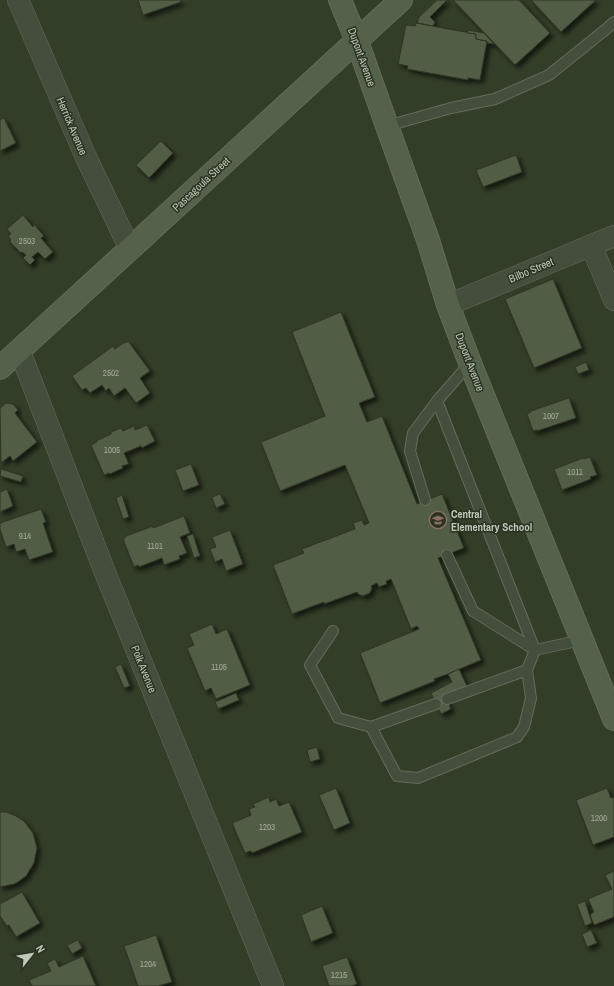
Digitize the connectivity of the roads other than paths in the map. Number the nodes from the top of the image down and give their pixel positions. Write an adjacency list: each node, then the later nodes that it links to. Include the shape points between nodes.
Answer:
1 (18, 0): 9 (street, Herrick Avenue, via 85,155)
2 (340, 0): 5 (street, Dupont Avenue)
3 (401, 0): 5 (street, Pascagoula Street)
4 (614, 22): 6 (lane, via 549,75 495,99)
5 (357, 41): 6 (street, Dupont Avenue); 9 (street, Pascagoula Street)
6 (387, 126): 11 (street, Dupont Avenue, via 428,240)
7 (614, 236): 8 (street, Bilbo Street)
8 (589, 246): 10 (street, via 594,252); 11 (street, Bilbo Street)
9 (130, 250): 12 (street, Pascagoula Street)
10 (614, 300)
11 (448, 305): 13 (street, Dupont Avenue)
12 (18, 351): 14 (street, Pascagoula Street); 26 (street, Polk Avenue)
13 (470, 363): 15 (lane); 19 (street, Dupont Avenue)
14 (0, 368)
15 (437, 401): 16 (lane, via 413,433 410,451); 20 (lane)
16 (425, 500)
17 (447, 555): 20 (lane, via 473,610)
18 (333, 631): 25 (lane, via 310,665 338,718)
19 (582, 640): 20 (lane); 24 (street, Dupont Avenue)
20 (535, 650): 21 (lane)
21 (528, 670): 22 (lane); 25 (lane, via 531,698 524,727 517,737 418,778 397,776)
22 (447, 699)
23 (436, 704): 25 (lane)
24 (614, 719)
25 (371, 727)
26 (273, 986)

